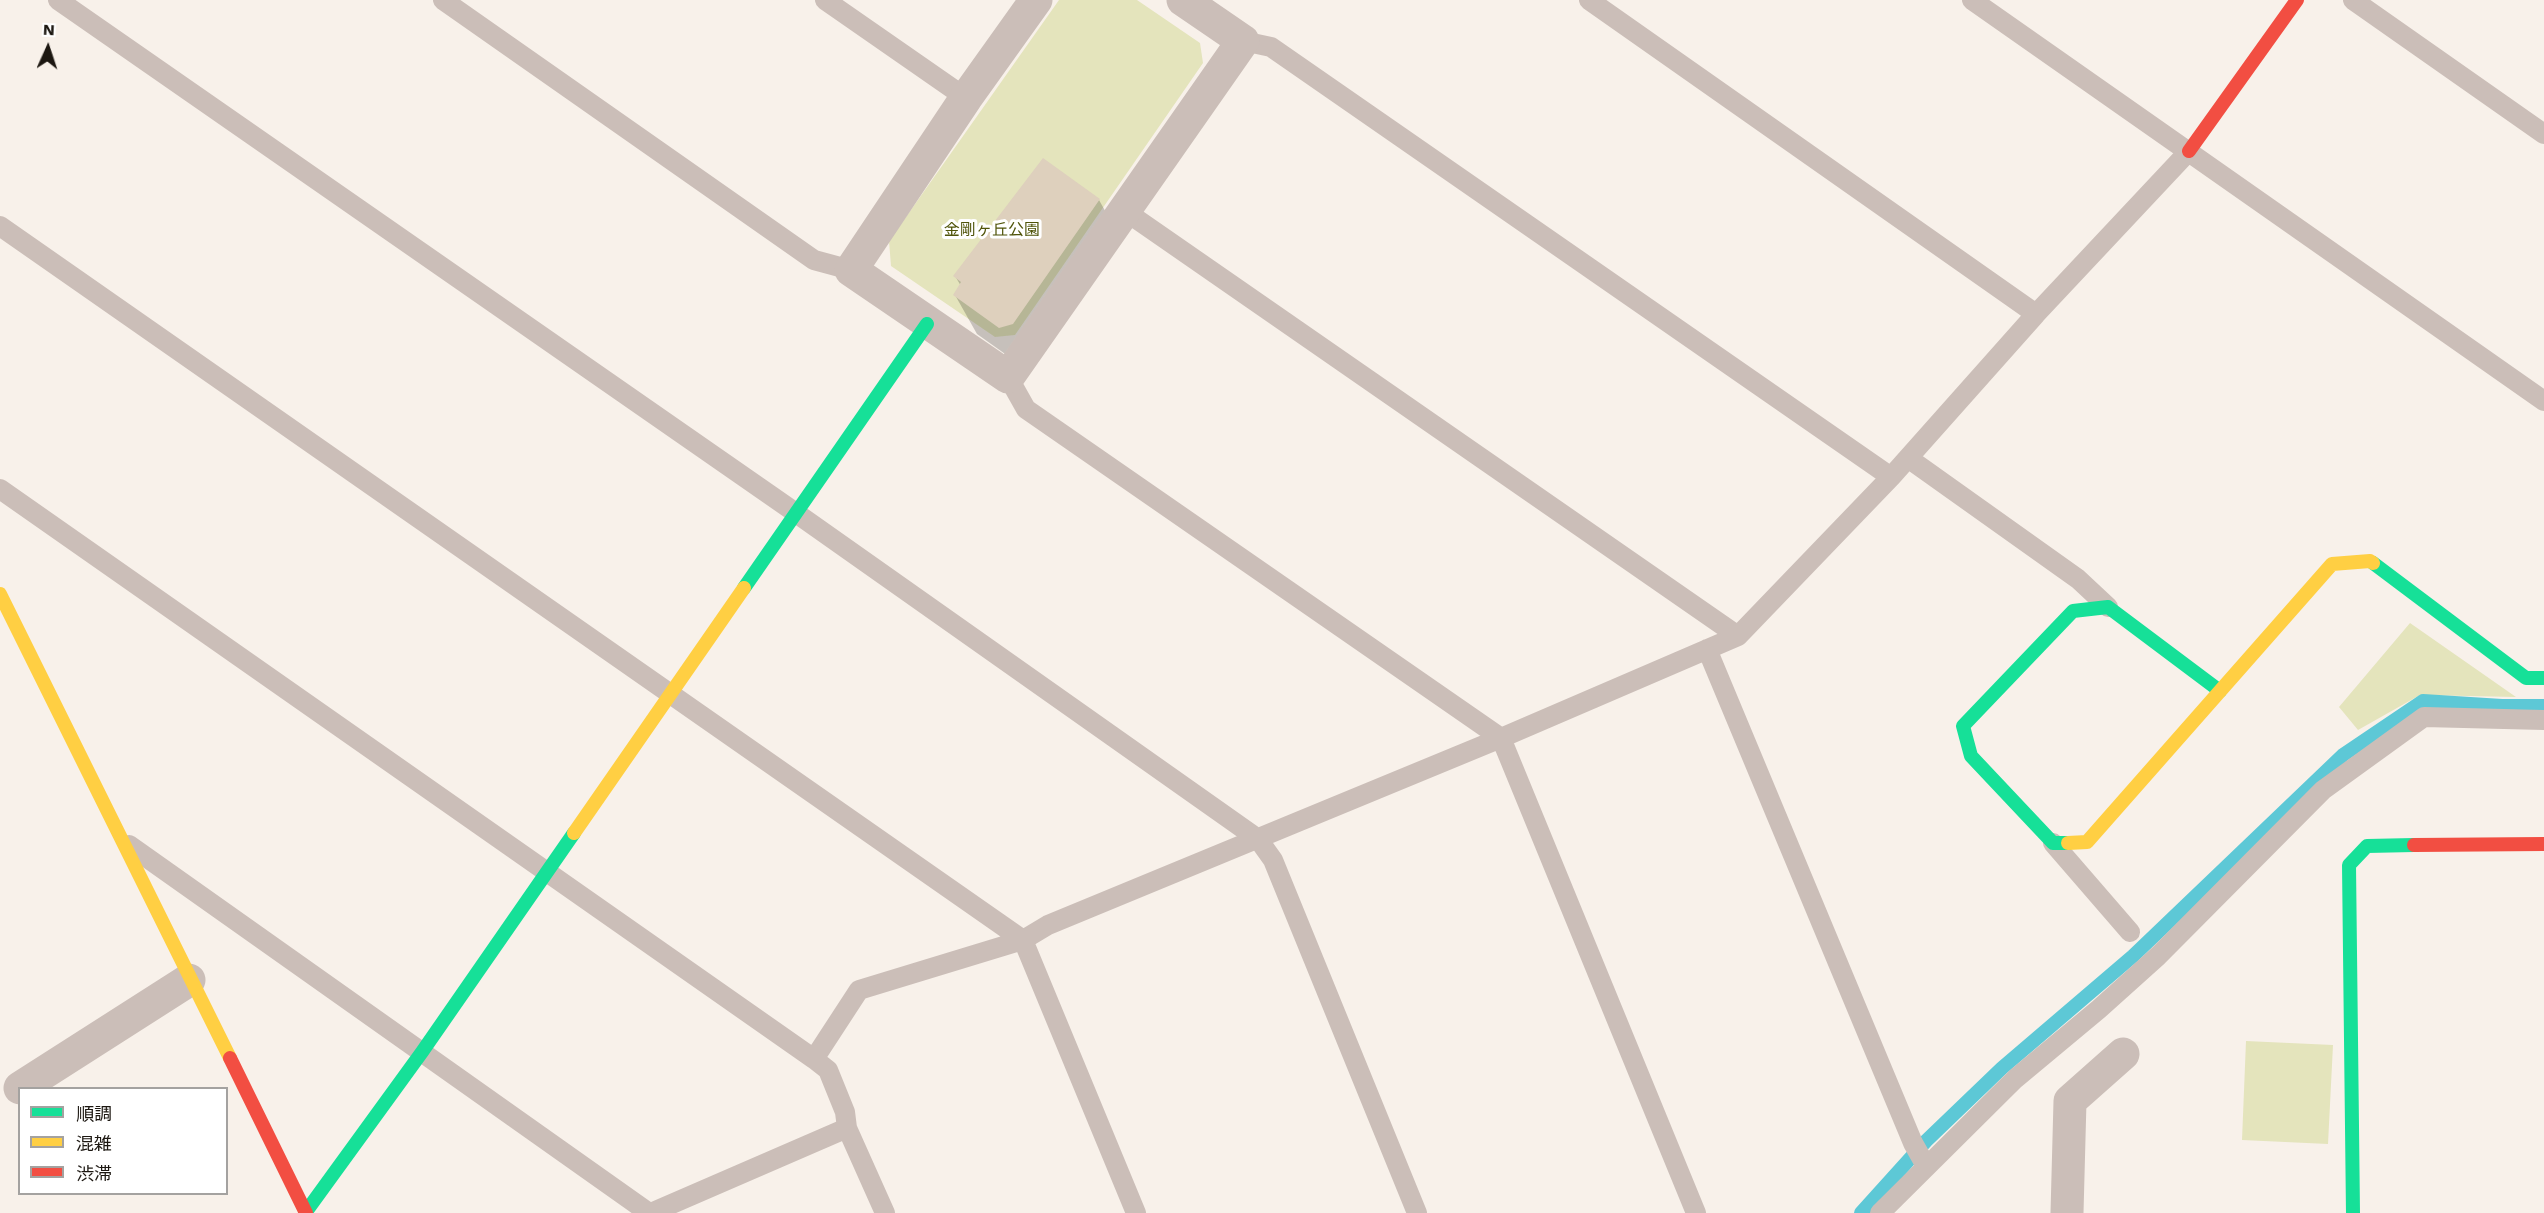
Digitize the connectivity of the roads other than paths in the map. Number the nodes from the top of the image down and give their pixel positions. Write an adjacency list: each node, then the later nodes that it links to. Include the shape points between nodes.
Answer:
1 (58, 0): 24 (lane)
2 (443, 0): 16 (lane, via 814,260)
3 (825, 0): 11 (lane)
4 (1036, 0): 11 (street)
5 (1183, 0): 10 (street)
6 (1589, 0): 17 (lane)
7 (1972, 0): 13 (lane)
8 (2297, 0): 13 (street)
9 (2354, 0): 12 (lane)
10 (1243, 41): 14 (street); 22 (lane, via 1271,47)
11 (966, 98): 16 (street)
12 (2544, 134)
13 (2189, 151): 17 (lane); 20 (lane)
14 (1125, 212): 19 (street); 27 (lane)
15 (0, 226): 31 (lane)
16 (851, 270): 18 (street)
17 (2036, 314): 21 (lane)
18 (927, 324): 19 (street); 24 (street)
19 (1008, 377): 33 (lane, via 1026,409)
20 (2544, 401)
21 (1908, 458): 22 (lane); 25 (lane, via 2078,579)
22 (1891, 477): 27 (lane)
23 (0, 489): 38 (lane)
24 (796, 513): 31 (street); 35 (lane)
25 (2108, 607): 30 (street); 36 (street, via 2073,611 1963,726 1971,756)
26 (4, 613): 34 (street)
27 (1738, 636): 28 (lane)
28 (1707, 649): 33 (lane); 49 (lane, via 1912,1143)
29 (2544, 678): 30 (street, via 2526,678 2370,561 2332,564)
30 (2220, 691): 36 (street, via 2087,842)
31 (670, 693): 38 (street); 40 (lane)
32 (2544, 720): 49 (lane, via 2424,717 2323,790 2158,956 2015,1079)
33 (1501, 738): 35 (lane); 55 (lane)
34 (119, 838): 41 (street); 42 (lane)
35 (1258, 839): 40 (lane, via 1048,925); 54 (lane, via 1273,860)
36 (2053, 843): 39 (lane)
37 (2544, 844): 58 (street, via 2367,846 2349,866)
38 (546, 871): 42 (street); 44 (lane)
39 (2130, 932)
40 (1023, 940): 44 (lane, via 859,990); 53 (lane)
41 (189, 980): 45 (street); 50 (street)
42 (422, 1052): 50 (street); 51 (lane)
43 (2123, 1054): 57 (street, via 2070,1101)
44 (814, 1059): 48 (lane, via 828,1070 845,1112)
45 (23, 1087)
46 (18, 1090): 47 (street)
47 (0, 1102)
48 (847, 1128): 51 (lane); 52 (lane)
49 (1926, 1166): 56 (lane)
50 (306, 1213)
51 (650, 1213)
52 (885, 1213)
53 (1136, 1213)
54 (1417, 1213)
55 (1696, 1213)
56 (1880, 1213)
57 (2067, 1213)
58 (2353, 1213)

